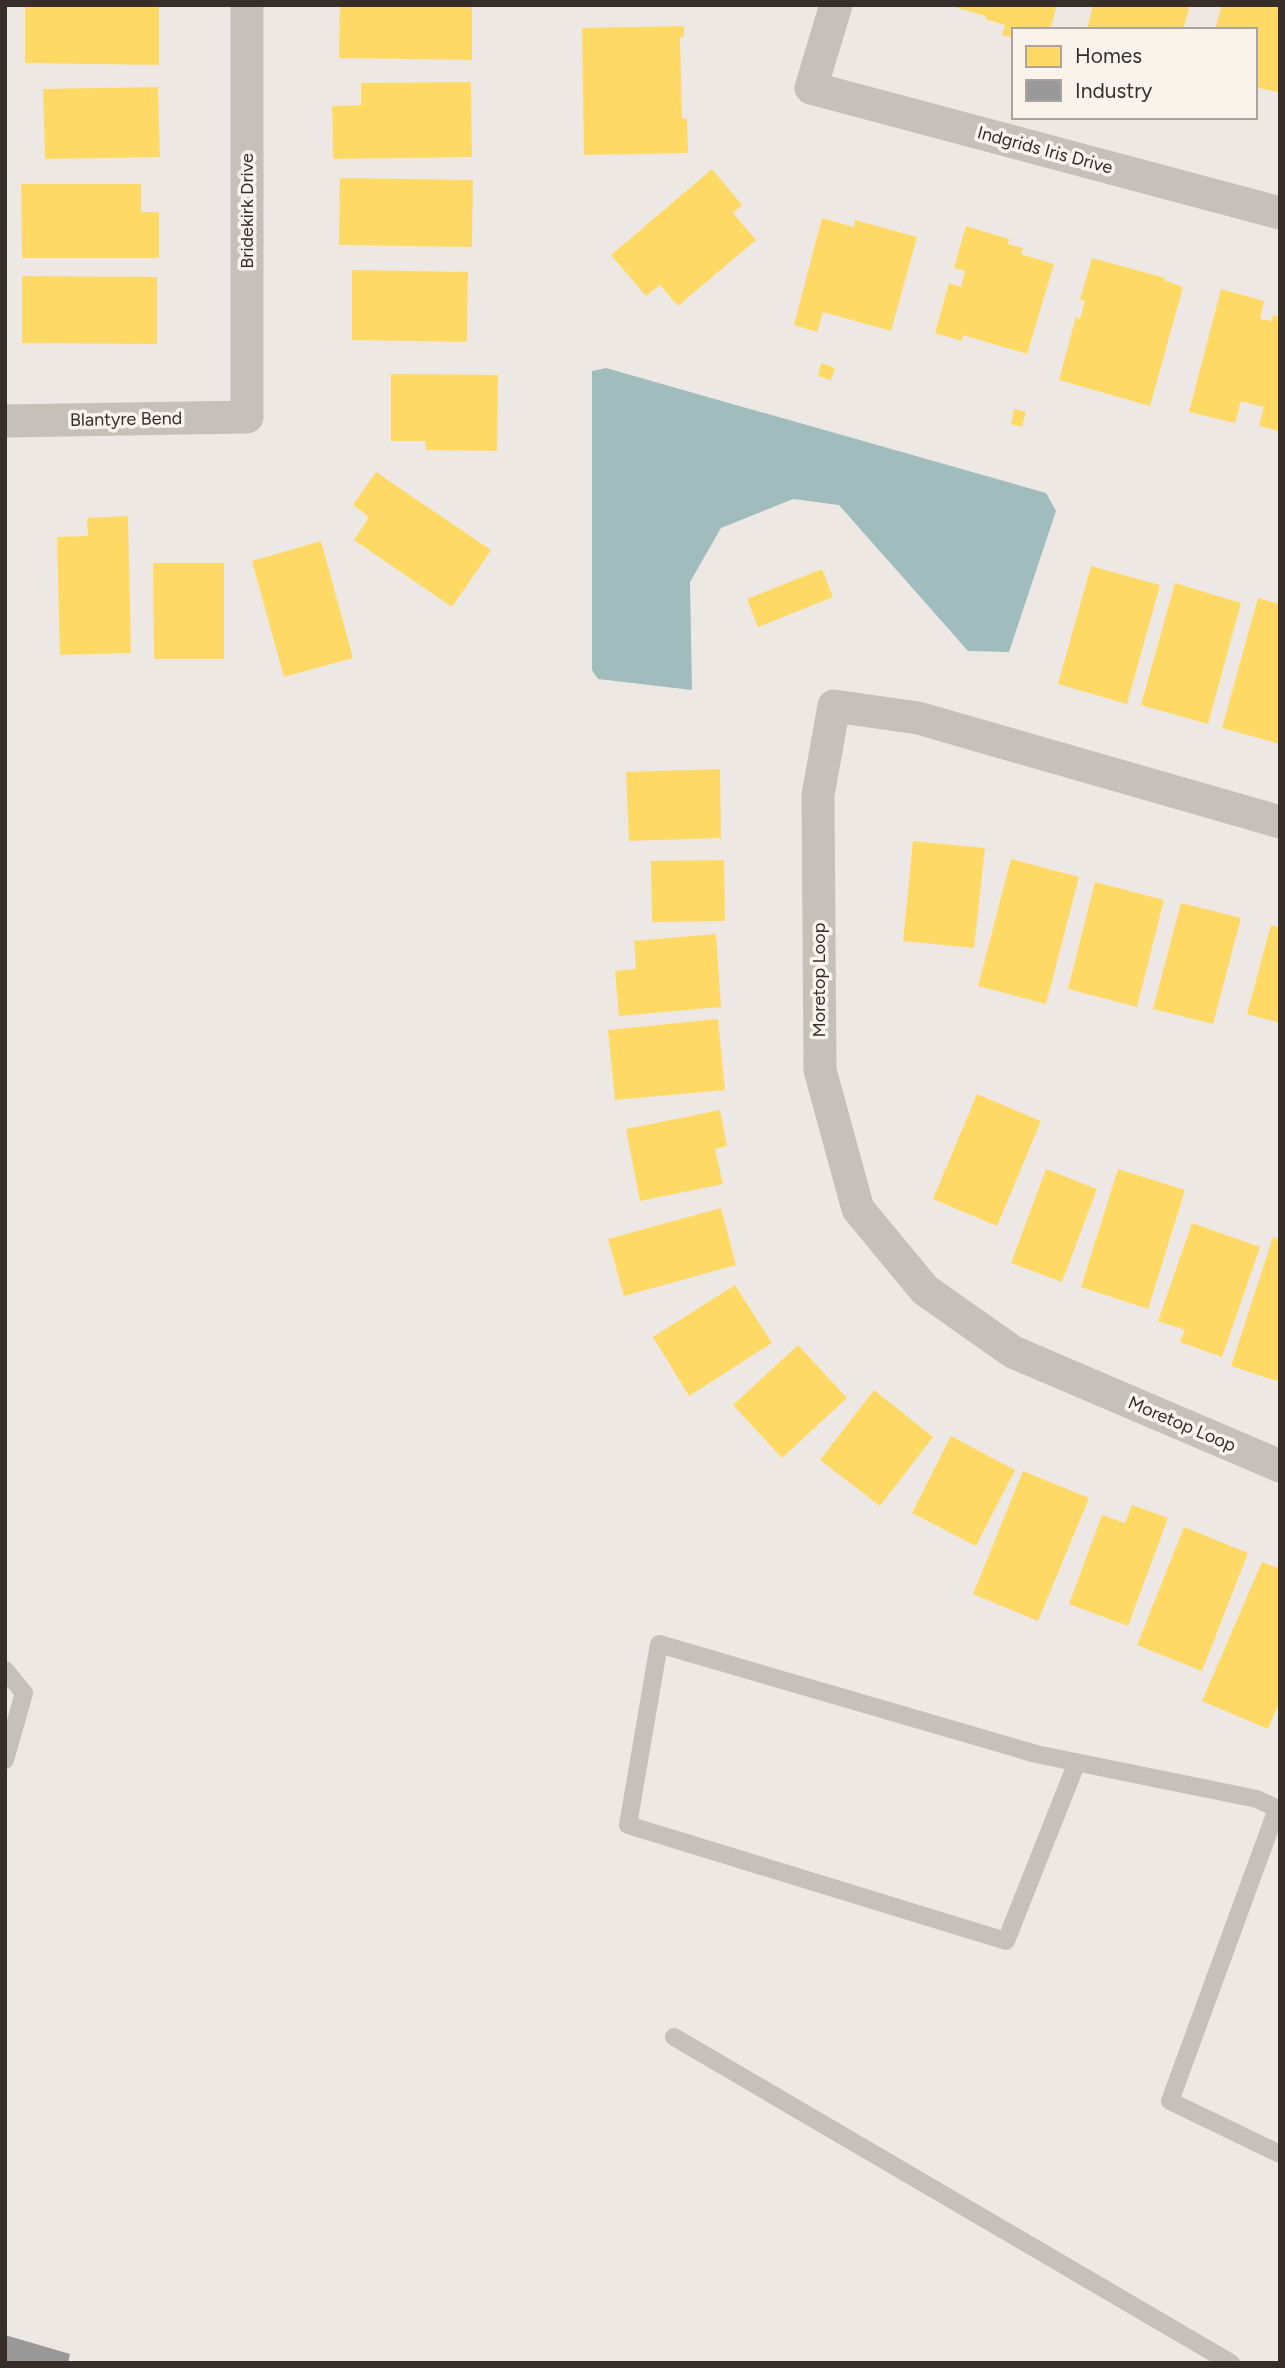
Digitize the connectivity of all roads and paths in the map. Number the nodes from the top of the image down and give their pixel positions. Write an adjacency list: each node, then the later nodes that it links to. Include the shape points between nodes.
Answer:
1 (247, 5): 4 (street, Bridekirk Drive)
2 (836, 5): 3 (street, Indgrids Iris Drive, via 811,88)
3 (1280, 213)
4 (247, 417): 5 (street, Blantyre Bend)
5 (5, 421)
6 (1280, 822): 7 (street, Moretop Loop, via 918,718 834,706 818,795 820,1070 858,1209 925,1290 1013,1352)
7 (1280, 1466)
8 (5, 1670): 9 (lane, via 24,1693)
9 (5, 1760)
10 (1077, 1762): 10 (lane, via 659,1644 628,1825 1006,1941); 11 (lane, via 1256,1799)
11 (1278, 1809): 13 (lane, via 1170,2101)
12 (674, 2037): 14 (lane)
13 (1280, 2154)
14 (1231, 2363)

